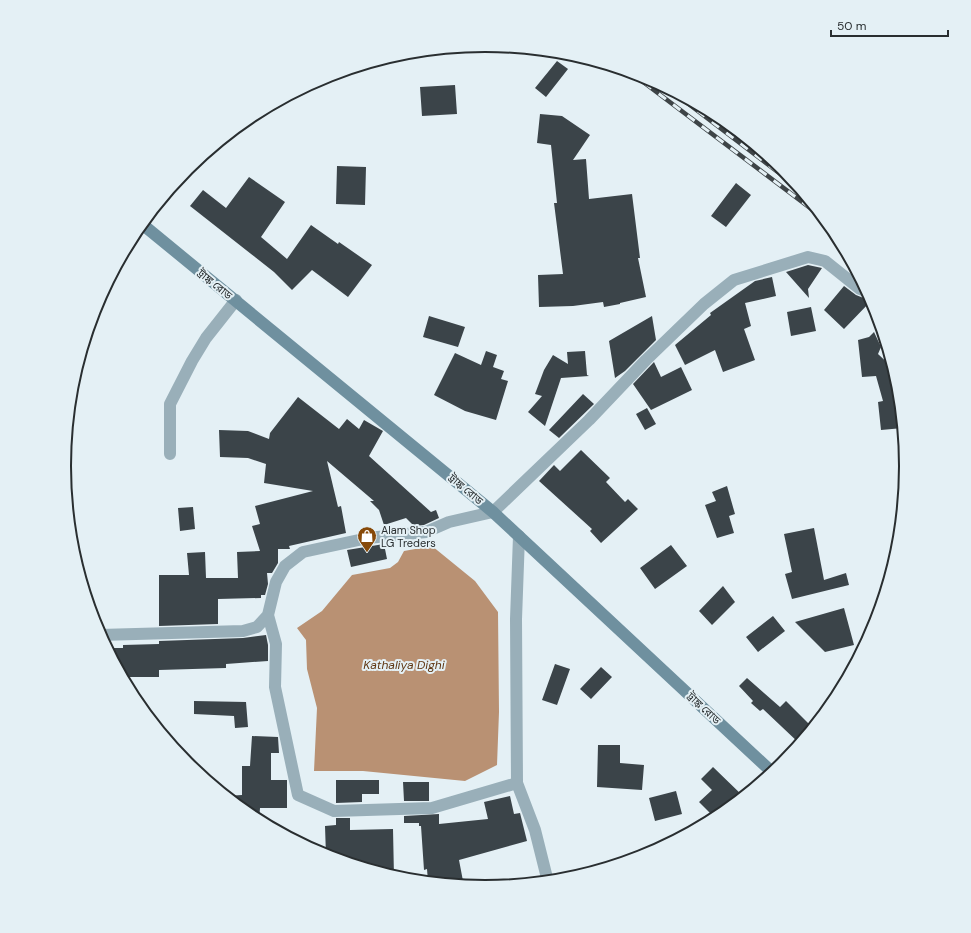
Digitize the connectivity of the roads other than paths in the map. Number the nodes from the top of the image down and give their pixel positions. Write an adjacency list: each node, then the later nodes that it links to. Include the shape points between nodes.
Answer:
1 (147, 228): 3 (main road, ট্রাঙ্ক রোড)
2 (858, 285): 5 (street, via 825,261 808,257 734,280 704,304 656,350 589,420)
3 (236, 300): 4 (street, via 206,338 170,404); 5 (main road, ট্রাঙ্ক রোড)
4 (170, 454)
5 (493, 512): 6 (main road, ট্রাঙ্ক রোড); 7 (street, via 449,522 426,532 368,538 303,552 285,566 276,582)
6 (519, 536): 9 (main road, ট্রাঙ্ক রোড); 10 (street, via 516,618)
7 (268, 615): 8 (street, via 257,627 244,631); 10 (street, via 276,644 275,686 298,795 334,811 432,808)
8 (107, 635)
9 (769, 769)
10 (517, 783): 11 (street, via 536,830)
11 (547, 876)

